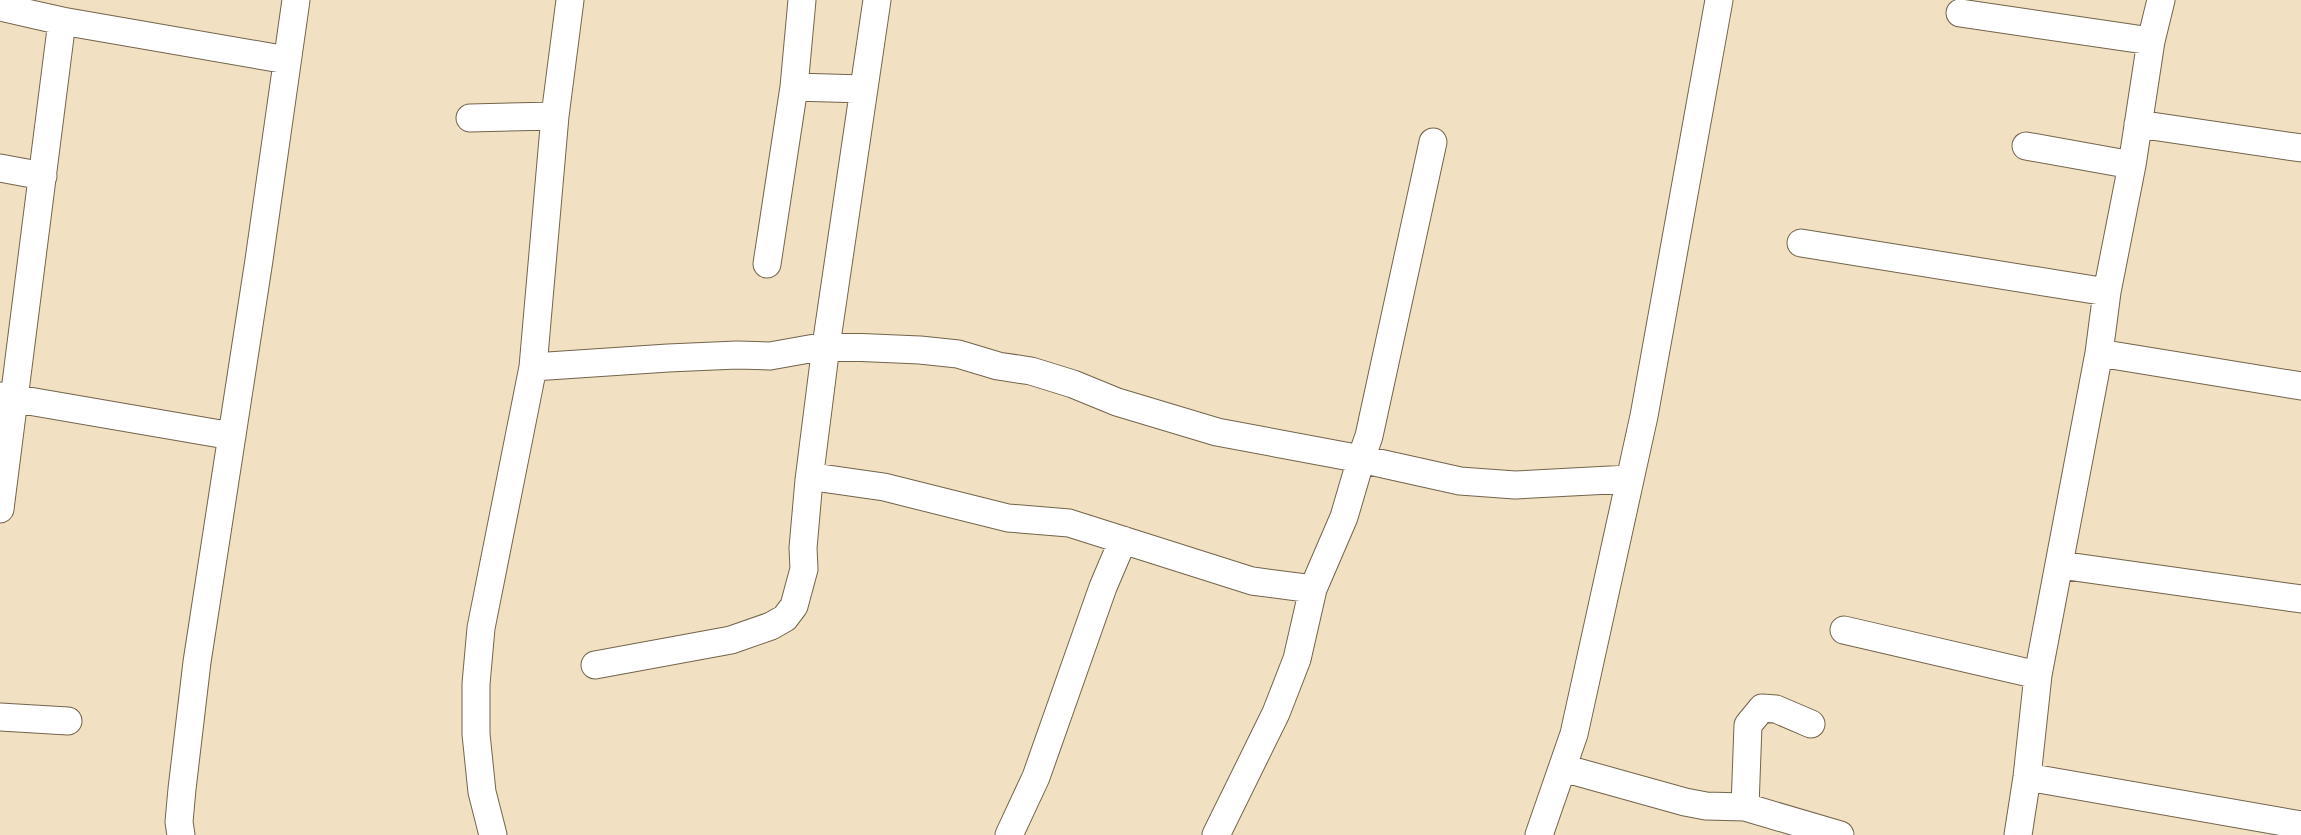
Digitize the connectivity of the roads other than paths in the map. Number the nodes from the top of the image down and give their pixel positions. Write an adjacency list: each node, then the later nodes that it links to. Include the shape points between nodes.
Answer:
1 (296, 0): 11 (street)
2 (570, 0): 14 (street)
3 (802, 0): 12 (street)
4 (877, 0): 13 (street)
5 (1719, 0): 33 (street, via 1644,416)
6 (2161, 0): 10 (street)
7 (0, 7): 9 (street)
8 (1960, 13): 10 (street)
9 (62, 21): 11 (street); 22 (street)
10 (2151, 41): 16 (street)
11 (287, 60): 31 (street)
12 (794, 87): 13 (street); 24 (street)
13 (864, 89): 26 (street)
14 (555, 116): 15 (street); 28 (street)
15 (470, 118)
16 (2138, 124): 19 (street); 20 (street)
17 (1433, 142): 32 (street)
18 (2026, 146): 20 (street)
19 (2301, 148)
20 (2132, 165): 25 (street)
21 (0, 168): 22 (street)
22 (43, 176): 30 (street)
23 (1801, 243): 25 (street)
24 (767, 264)
25 (2107, 292): 27 (street)
26 (826, 346): 28 (street, via 770,356 680,357); 32 (street, via 958,354 1031,371 1216,432); 34 (street)
27 (2099, 353): 29 (street); 37 (street)
28 (533, 367): 51 (street, via 481,628 476,684 482,792)
29 (2301, 386)
30 (7, 398): 31 (street); 35 (street)
31 (232, 436): 50 (street, via 197,662 182,789)
32 (1361, 459): 33 (street, via 1460,481 1515,486); 38 (street, via 1344,517)
33 (1629, 479): 46 (street, via 1574,734)
34 (809, 480): 36 (street, via 821,478 884,488 1008,518 1069,523); 41 (street, via 804,569 794,606 785,618 731,640)
35 (0, 509)
36 (1123, 540): 38 (street, via 1252,581); 52 (street, via 1036,777)
37 (2060, 565): 39 (street); 42 (street)
38 (1313, 590): 53 (street, via 1297,659 1276,713)
39 (2301, 599)
40 (1844, 630): 42 (street)
41 (595, 665)
42 (2038, 675): 47 (street)
43 (0, 717): 44 (street)
44 (68, 721)
45 (1811, 724): 48 (street, via 1776,709 1762,708 1753,717 1748,725)
46 (1563, 768): 48 (street, via 1685,802); 54 (street)
47 (2027, 777): 49 (street); 56 (street)
48 (1745, 807): 55 (street)
49 (2301, 825)
50 (181, 835)
51 (493, 835)
52 (1009, 835)
53 (1216, 835)
54 (1539, 835)
55 (1840, 835)
56 (2018, 835)

